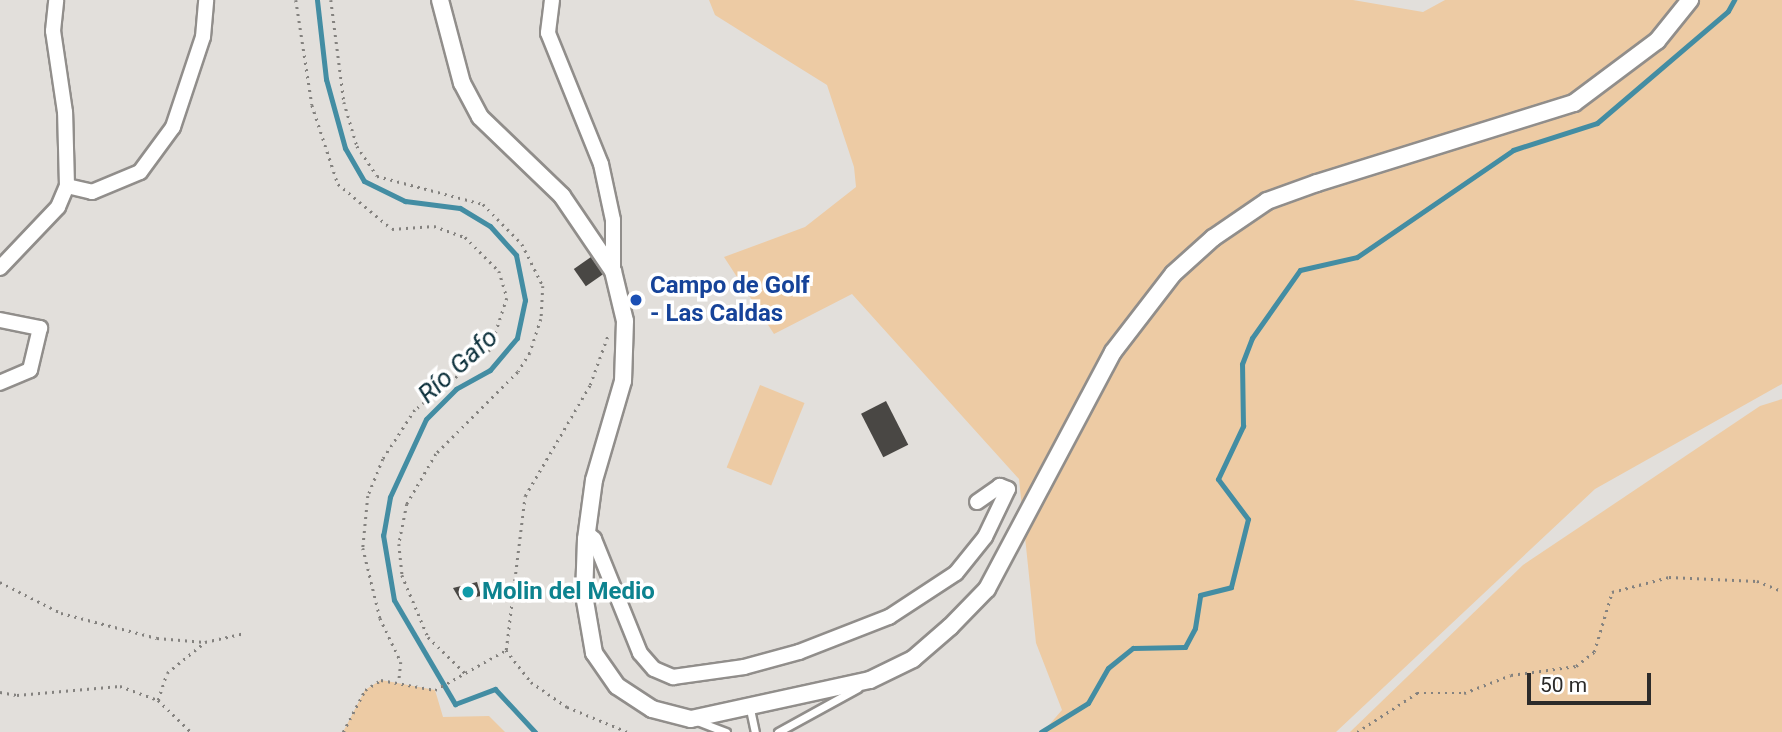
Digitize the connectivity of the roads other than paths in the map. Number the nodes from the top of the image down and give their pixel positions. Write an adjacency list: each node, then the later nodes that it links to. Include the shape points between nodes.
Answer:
1 (56, 0): 6 (street, via 53,31 65,112)
2 (206, 0): 6 (street, via 203,37 173,127 140,172 92,192)
3 (440, 0): 8 (street, via 462,83 480,117 562,196)
4 (552, 0): 8 (street, via 548,33 601,164 613,220)
5 (1690, 0): 13 (street, via 1657,41 1574,103 1267,201 1213,238 1173,274 1113,352 986,589 913,659)
6 (67, 186): 7 (street, via 58,207)
7 (0, 268)
8 (613, 271): 12 (street, via 625,321 623,381 594,480)
9 (0, 320): 10 (street, via 40,328 30,370)
10 (0, 383)
11 (977, 502): 12 (street, via 1000,486 1008,489 985,537 956,573 898,612 799,652 744,667 673,677 654,669 640,653 594,538)
12 (587, 533): 15 (street, via 584,595 594,653 617,687 652,709)
13 (870, 680): 14 (street); 18 (lane)
14 (750, 709): 15 (street); 17 (lane)
15 (691, 719): 16 (lane)
16 (726, 732)
17 (755, 732)
18 (778, 732)

